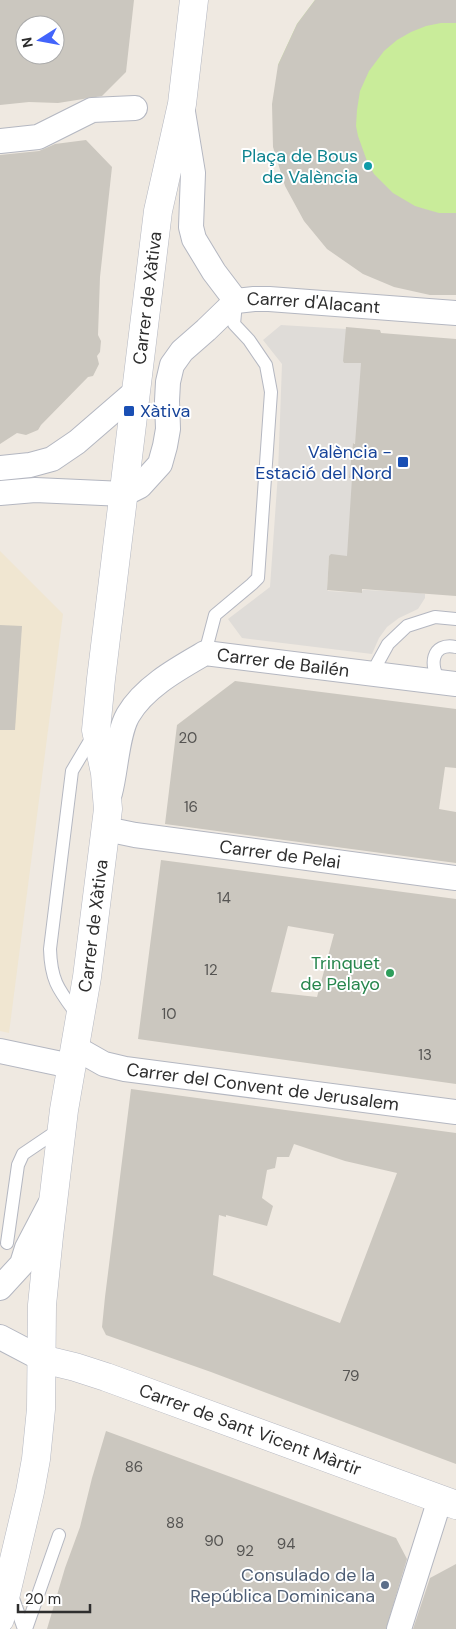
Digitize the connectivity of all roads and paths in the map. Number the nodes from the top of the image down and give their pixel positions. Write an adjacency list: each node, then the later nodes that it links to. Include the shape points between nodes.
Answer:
1 (194, 0): 2 (main road, Carrer de Xàtiva)
2 (182, 104): 5 (street, Carrer de Xàtiva, via 193,173 191,227 194,239); 8 (main road, Carrer de Xàtiva, via 158,211)
3 (135, 108): 4 (street, via 92,110 38,137)
4 (0, 141)
5 (236, 301): 6 (street, Carrer d'Alacant, via 254,298); 7 (street, Carrer d'Alacant); 14 (lane, via 234,324 266,365 270,392 258,578 214,615)
6 (456, 313)
7 (188, 345): 11 (street, Carrer de Xàtiva, via 172,365 168,382 168,429 160,464 140,486)
8 (136, 391): 9 (street, via 78,442 52,459); 11 (main road, Carrer de Xàtiva)
9 (0, 468)
10 (0, 493): 11 (street, via 35,490)
11 (124, 494): 17 (main road, Carrer de Xàtiva)
12 (456, 619): 15 (lane, via 435,617 407,626 388,644)
13 (456, 647): 16 (lane, via 435,653 433,669)
14 (205, 652): 15 (street, Carrer de Bailén); 18 (street, Carrer de Bailén, via 169,674 128,715 120,739)
15 (372, 673): 16 (street, Carrer de Bailén)
16 (448, 683)
17 (96, 730): 18 (main road, Carrer de Xàtiva); 21 (lane, via 72,771 50,949 51,970 60,991)
18 (109, 800): 19 (main road, Carrer de Xàtiva)
19 (106, 828): 20 (street, Carrer de Pelai, via 135,836); 21 (main road, Carrer de Xàtiva)
20 (456, 878)
21 (80, 1019): 23 (main road, Carrer de Xàtiva)
22 (0, 1051): 23 (street, Carrer del Convent de Jerusalem)
23 (73, 1056): 24 (street, Carrer del Convent de Jerusalem, via 125,1069); 25 (main road, Carrer de Xàtiva)
24 (456, 1112)
25 (62, 1127): 26 (main road, Carrer de Xàtiva); 27 (lane, via 23,1154 18,1165)
26 (54, 1196): 28 (street, via 22,1264); 30 (main road, Carrer de Xàtiva, via 42,1305)
27 (7, 1243)
28 (0, 1288)
29 (0, 1338): 30 (street)
30 (42, 1359): 31 (main road, Carrer de Sant Vicent Màrtir, via 106,1377); 33 (main road, Carrer de Xàtiva, via 36,1459)
31 (448, 1502): 36 (street)
32 (59, 1535): 35 (lane)
33 (8, 1584): 34 (main road, Carrer de Xàtiva); 35 (lane)
34 (0, 1619)
35 (25, 1629)
36 (399, 1629)

